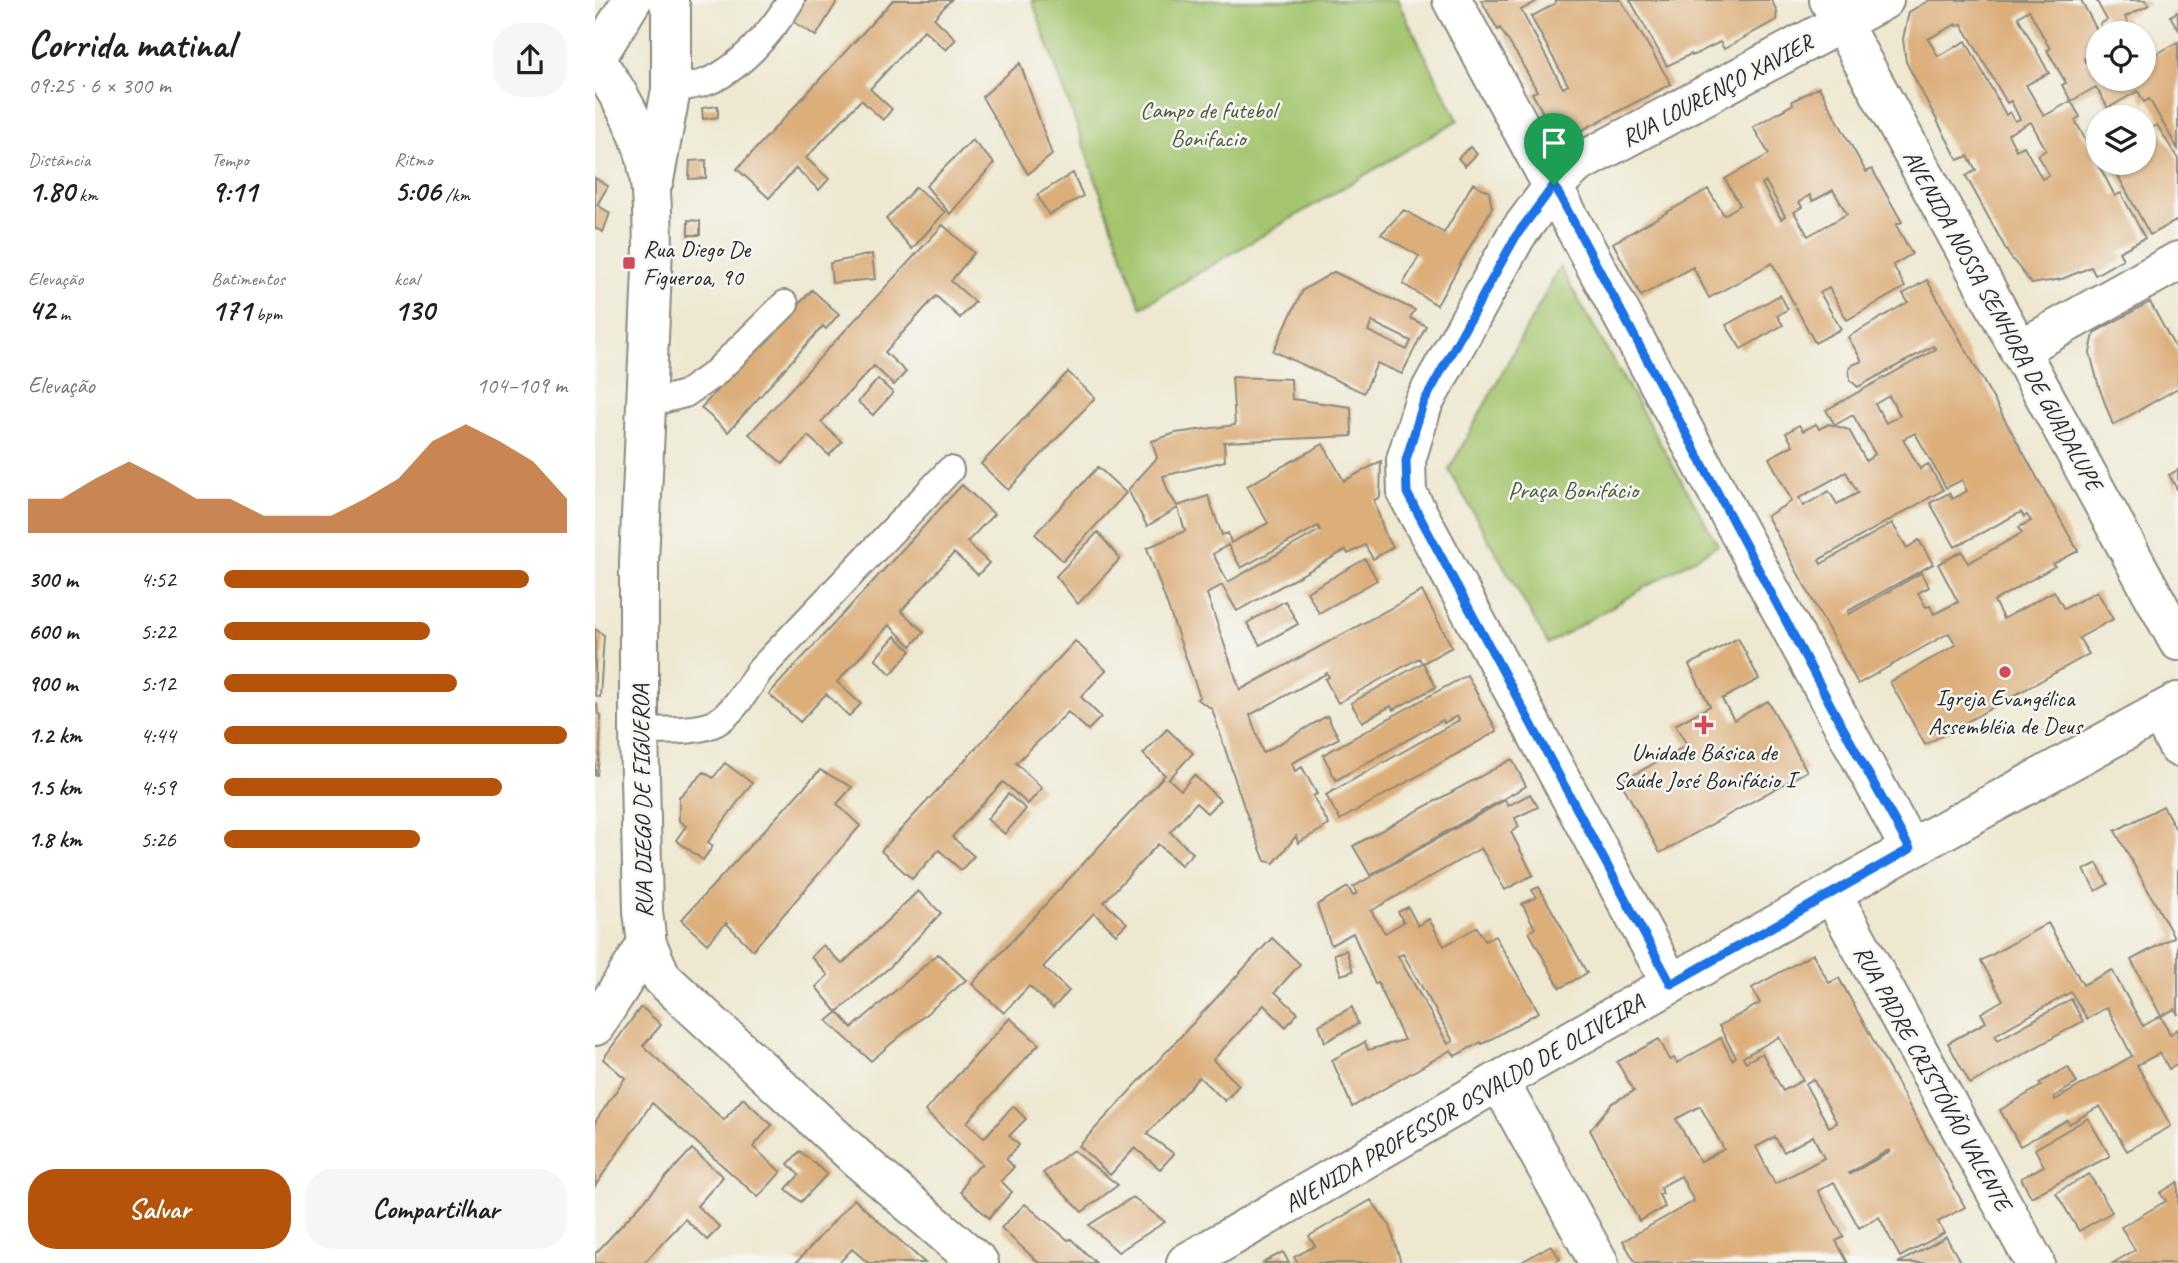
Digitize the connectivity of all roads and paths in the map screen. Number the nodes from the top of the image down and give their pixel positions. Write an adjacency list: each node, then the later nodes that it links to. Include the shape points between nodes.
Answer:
1 (632, 0): 7 (street)
2 (668, 0): 8 (street, RUA DIEGO DE FIGUEROA)
3 (791, 0): 8 (lane, via 746,58 706,83)
4 (1452, 0): 9 (street)
5 (1884, 0): 6 (street, RUA LOURENÇO XAVIER)
6 (1836, 12): 9 (street, RUA LOURENÇO XAVIER, via 1577,164); 13 (street, AVENIDA NOSSA SENHORA DE GUADALUPE)
7 (595, 59): 10 (street, RUA DIEGO DE FIGUEROA, via 631,118)
8 (671, 90): 10 (street, RUA DIEGO DE FIGUEROA)
9 (1554, 185): 20 (street); 23 (street, RUA LOURENÇO XAVIER, via 1516,236 1423,404 1406,460 1407,493)
10 (652, 195): 14 (street, RUA DIEGO DE FIGUEROA)
11 (2178, 261): 13 (street)
12 (785, 304): 14 (lane, via 714,374 685,394)
13 (2019, 350): 16 (street, AVENIDA NOSSA SENHORA DE GUADALUPE)
14 (646, 404): 18 (street, RUA DIEGO DE FIGUEROA, via 639,562)
15 (950, 470): 18 (lane, via 760,670 717,722 700,728)
16 (2178, 641)
17 (2169, 707): 19 (street); 20 (street, AVENIDA PROFESSOR OSVALDO DE OLIVEIRA)
18 (639, 731): 22 (street, RUA DIEGO DE FIGUEROA)
19 (2178, 747)
20 (1910, 849): 21 (street, AVENIDA PROFESSOR OSVALDO DE OLIVEIRA)
21 (1832, 894): 23 (street, AVENIDA PROFESSOR OSVALDO DE OLIVEIRA); 29 (street, RUA PADRE CRISTÓVÃO VALENTE)
22 (647, 944): 24 (street); 27 (street, RUA DIEGO DE FIGUEROA, via 662,978)
23 (1671, 984): 25 (street, AVENIDA PROFESSOR OSVALDO DE OLIVEIRA)
24 (595, 1026)
25 (1499, 1081): 26 (street, AVENIDA PROFESSOR OSVALDO DE OLIVEIRA); 28 (street)
26 (1190, 1262)
27 (979, 1263)
28 (1599, 1263)
29 (2035, 1263)

